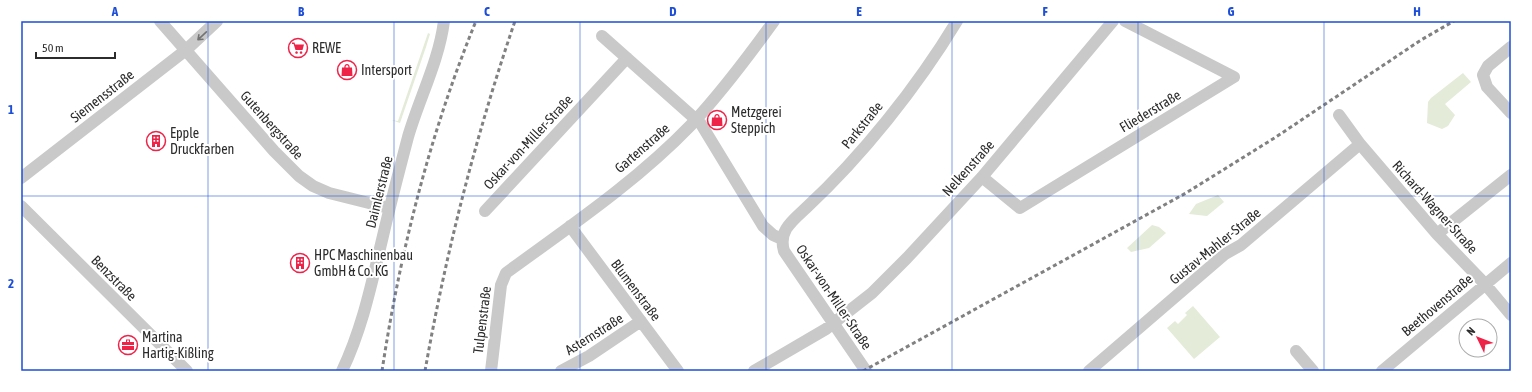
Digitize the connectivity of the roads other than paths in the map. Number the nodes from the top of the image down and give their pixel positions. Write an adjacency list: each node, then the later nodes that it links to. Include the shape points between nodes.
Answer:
1 (160, 21): 10 (street, Gutenbergstraße)
2 (217, 21): 10 (street, Siemensstraße, one-way to 10)
3 (444, 21): 20 (street, Daimlerstraße)
4 (774, 21): 14 (street, Gartenstraße)
5 (957, 21): 24 (street, Parkstraße, via 881,127 828,186 791,222)
6 (1113, 21): 17 (street, Nelkenstraße)
7 (1125, 21): 17 (street, Fliederstraße, via 1234,77 1020,208)
8 (602, 36): 11 (street, Oskar-von-Miller-Straße)
9 (1511, 47): 12 (street, via 1488,66 1483,75 1487,87)
10 (186, 50): 18 (street, Siemensstraße); 20 (street, Gutenbergstraße, via 299,176 313,186 329,192)
11 (627, 58): 14 (street, Oskar-von-Miller-Straße); 21 (street, Oskar-von-Miller-Straße)
12 (1511, 113)
13 (1339, 116): 15 (street, Richard-Wagner-Straße)
14 (696, 120): 22 (street, Gartenstraße, via 631,179); 24 (street, Oskar-von-Miller-Straße, via 763,226)
15 (1360, 144): 23 (street, Richard-Wagner-Straße); 39 (street, Gustav-Mahler-Straße, via 1241,245 1225,254)
16 (1511, 175): 23 (street)
17 (982, 176): 30 (street, Nelkenstraße, via 872,293)
18 (21, 178)
19 (21, 206): 32 (street, Benzstraße)
20 (389, 208): 33 (street, Daimlerstraße, via 366,308 355,343)
21 (485, 211)
22 (570, 226): 26 (street, Gartenstraße); 29 (street, Blumenstraße)
23 (1437, 234): 27 (street, Richard-Wagner-Straße)
24 (782, 239): 30 (street, Oskar-von-Miller-Straße, via 784,251)
25 (1511, 263): 27 (street, Beethovenstraße)
26 (506, 273): 34 (street, Tulpenstraße, via 501,285)
27 (1485, 284): 28 (street, Richard-Wagner-Straße); 41 (street, Beethovenstraße)
28 (1511, 316)
29 (641, 321): 35 (street, Asternstraße, via 596,352); 36 (street, Blumenstraße)
30 (833, 323): 37 (street, Nelkenstraße); 38 (street, Oskar-von-Miller-Straße)
31 (1296, 351): 40 (street)
32 (187, 371)
33 (342, 371)
34 (491, 371)
35 (561, 371)
36 (678, 371)
37 (754, 371)
38 (866, 371)
39 (1089, 371)
40 (1313, 371)
41 (1382, 371)

